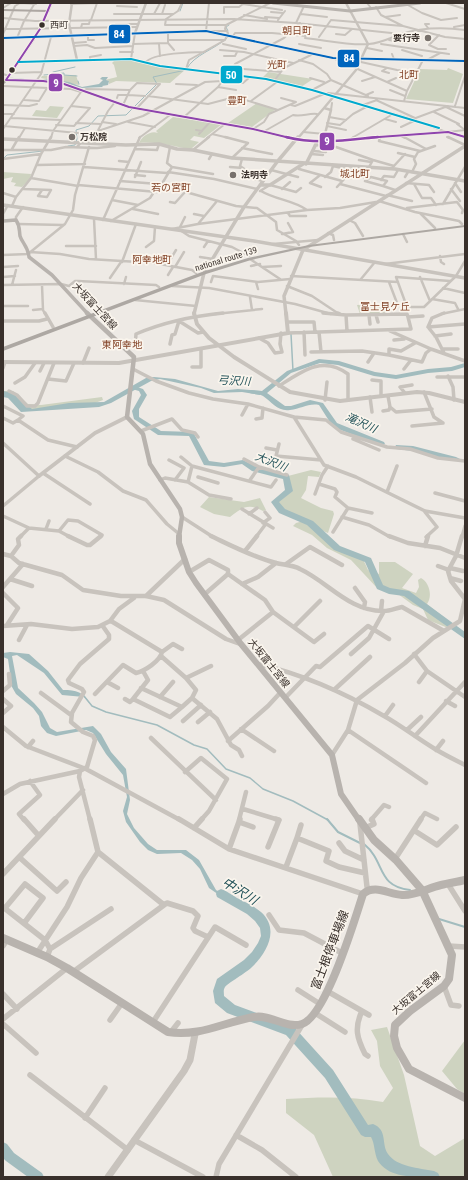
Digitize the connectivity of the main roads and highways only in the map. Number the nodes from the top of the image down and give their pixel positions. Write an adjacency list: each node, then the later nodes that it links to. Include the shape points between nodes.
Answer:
1 (51, 3): 7 (main road)
2 (272, 3): 5 (main road)
3 (420, 3): 4 (main road)
4 (407, 4): 5 (main road, via 330,12)
5 (303, 5)
6 (3, 9): 7 (main road)
7 (48, 11): 8 (main road)
8 (35, 37): 9 (main road); 10 (main road, via 207,32 333,58); 11 (main road)
9 (3, 38)
10 (465, 61)
11 (7, 77): 12 (main road); 13 (main road, via 64,84 123,105 152,112 253,129 316,143 447,132)
12 (3, 85)
13 (465, 137)
14 (3, 221): 19 (main road, 大坂富士宮線, via 17,222 20,226 20,237 26,243 29,253)
15 (464, 225): 16 (highway, national route 139); 16 (highway, national route 139, via 363,236 331,235)
16 (314, 243): 17 (highway, national route 139); 17 (highway, national route 139, via 298,243)
17 (250, 258): 18 (highway, national route 139)
18 (206, 271): 19 (highway, national route 139, via 172,286); 19 (highway, national route 139)
19 (89, 315): 20 (highway, national route 139); 20 (highway, national route 139); 22 (main road, 大坂富士宮線, via 134,360 127,417 144,430 150,464 180,509 182,517 178,533 179,543 189,572 239,642 332,755 341,794 365,828)
20 (3, 347)
21 (465, 880): 22 (main road)
22 (422, 890): 23 (main road, 富士根停車場線, via 401,896 370,889 363,894 327,992 308,1022 302,1024 254,1017 195,1034 170,1033 47,957); 24 (main road, 大坂富士宮線, via 450,946 450,979 398,1020 393,1032 394,1039 403,1061 409,1068)
23 (4, 941)
24 (465, 1098)

